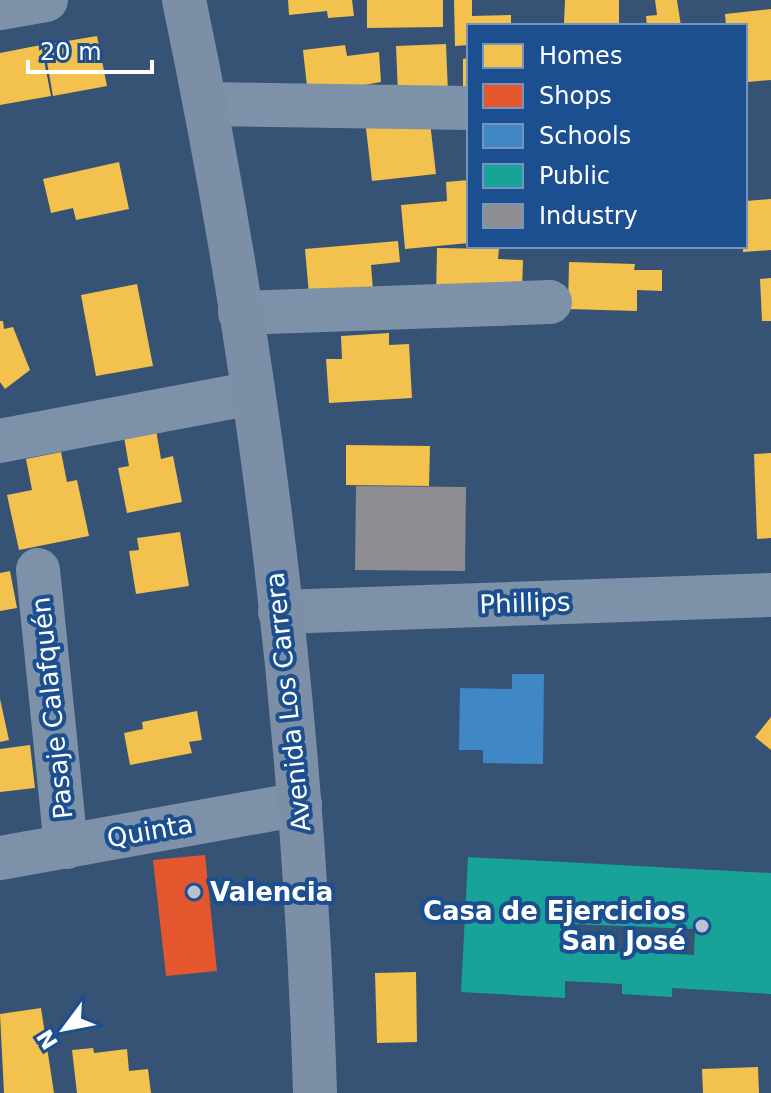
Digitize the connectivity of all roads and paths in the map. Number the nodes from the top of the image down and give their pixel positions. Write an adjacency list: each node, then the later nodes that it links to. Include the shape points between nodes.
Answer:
1 (46, 0): 3 (street)
2 (184, 0): 4 (main road, Avenida Los Carrera)
3 (0, 8)
4 (205, 104): 5 (street); 7 (main road, Avenida Los Carrera)
5 (467, 108)
6 (550, 302): 7 (street)
7 (240, 313): 8 (main road, Avenida Los Carrera)
8 (253, 393): 9 (street); 12 (main road, Avenida Los Carrera)
9 (0, 441)
10 (38, 570): 14 (street, Pasaje Calafquén)
11 (771, 595): 12 (street, Phillips)
12 (280, 612): 13 (main road, Avenida Los Carrera)
13 (300, 804): 14 (street, Quinta); 16 (main road, Avenida Los Carrera)
14 (66, 847): 15 (street, Quinta)
15 (0, 858)
16 (315, 1093)

